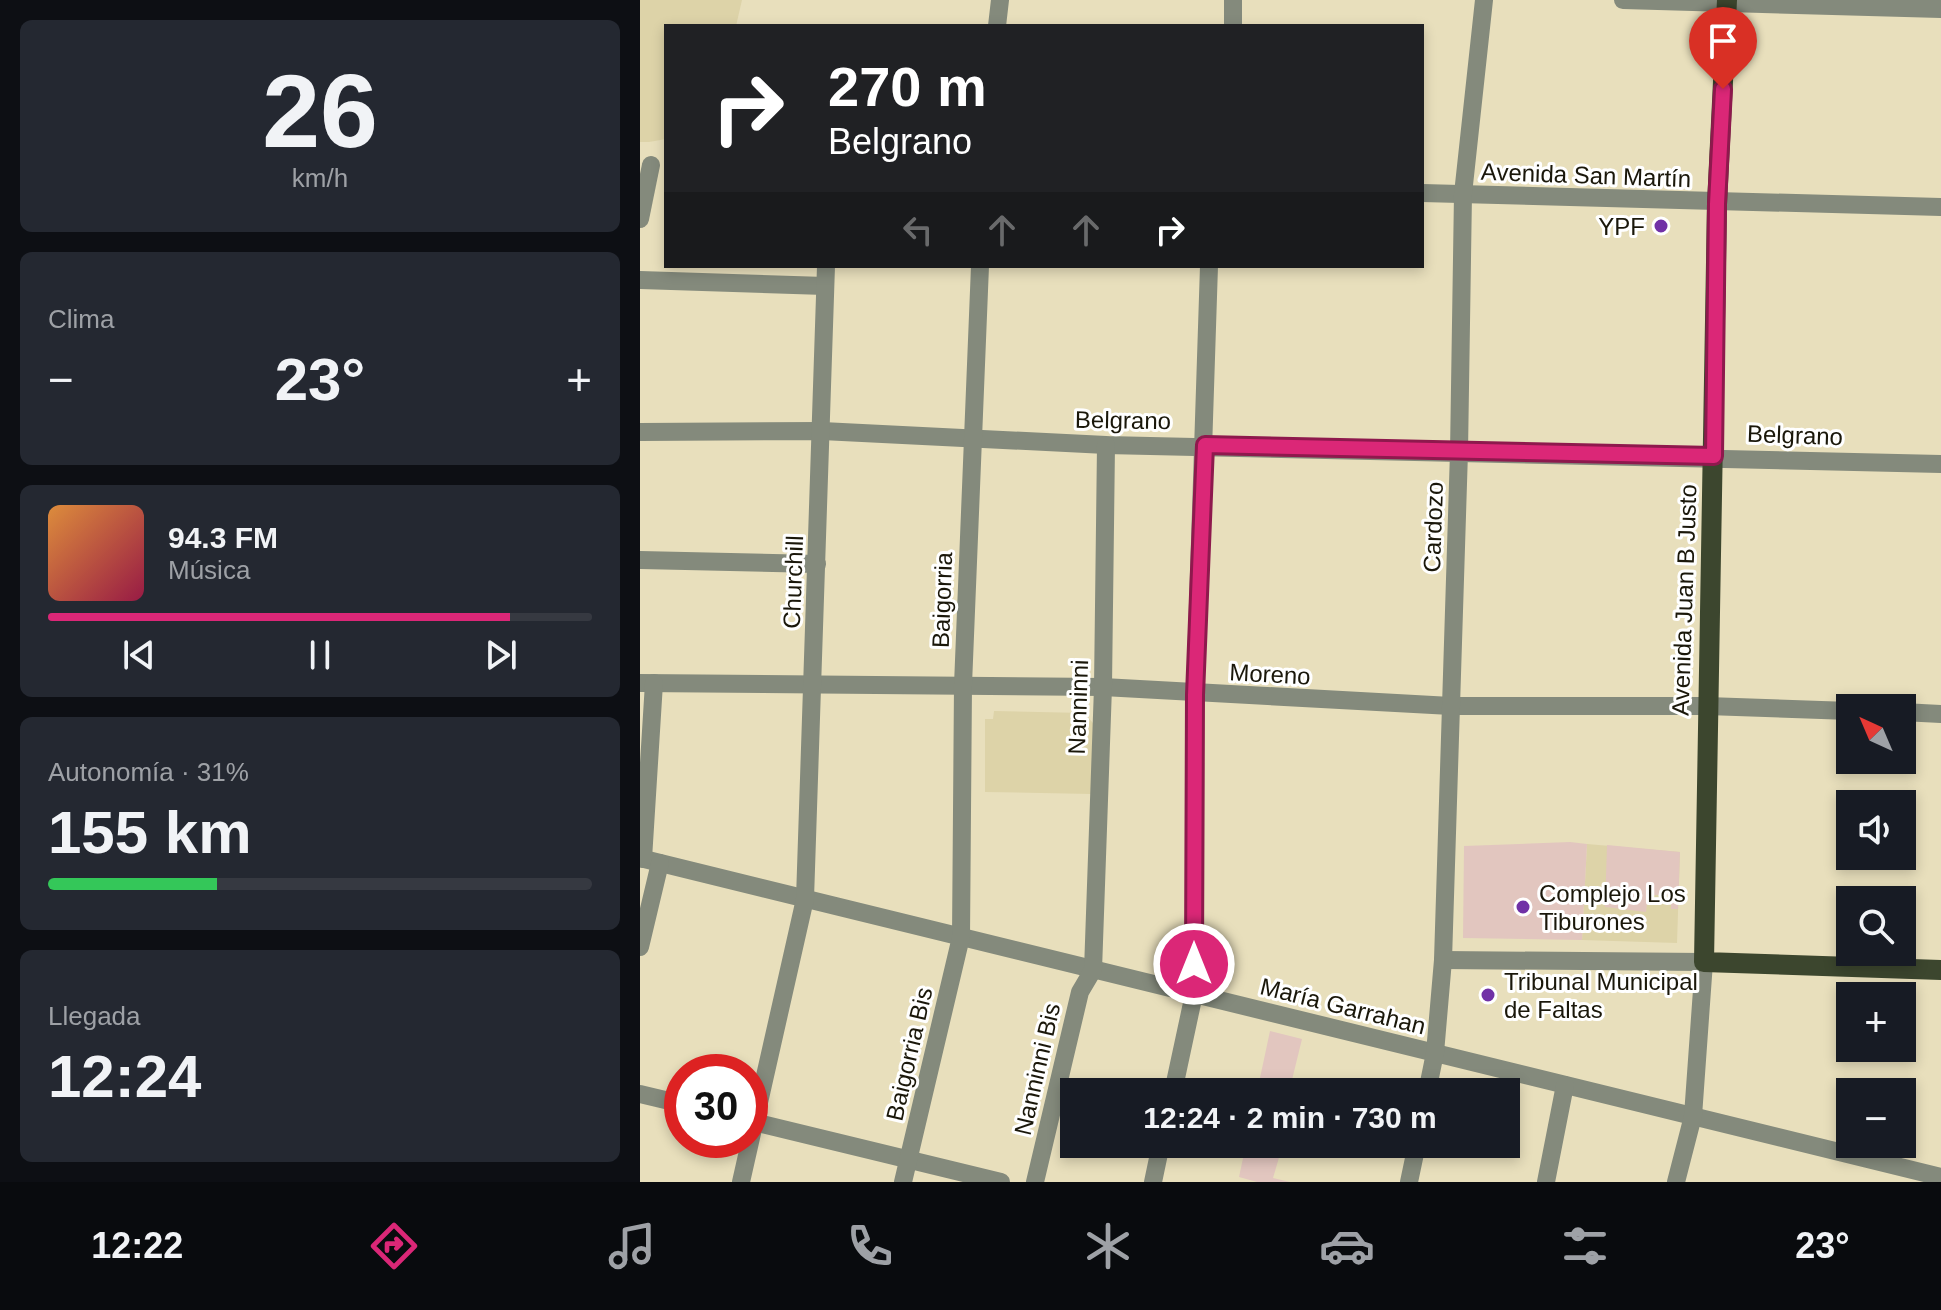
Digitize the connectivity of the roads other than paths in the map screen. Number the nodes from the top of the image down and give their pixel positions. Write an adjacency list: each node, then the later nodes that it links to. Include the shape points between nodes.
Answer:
1 (1000, 0): 7 (street)
2 (1233, 0): 8 (street)
3 (1484, 0): 11 (street, Cardozo)
4 (1623, 0): 5 (street)
5 (1727, 1): 6 (street); 12 (main road, Avenida Juan B Justo)
6 (1941, 9)
7 (997, 24)
8 (1233, 24)
9 (652, 165): 14 (street)
10 (1424, 193): 11 (street, Avenida San Martín)
11 (1463, 194): 12 (street, Avenida San Martín); 25 (street, Cardozo)
12 (1717, 204): 13 (street, Avenida San Martín); 26 (main road, Avenida Juan B Justo)
13 (1941, 207)
14 (640, 219)
15 (826, 268): 19 (street, Churchill)
16 (980, 268): 22 (street, Baigorria)
17 (1209, 268): 24 (street)
18 (640, 280): 19 (street)
19 (825, 286): 20 (street, Churchill)
20 (822, 431): 21 (street, Belgrano); 22 (street, Belgrano); 29 (street, Churchill)
21 (640, 432)
22 (972, 439): 23 (street, Belgrano); 32 (street, Baigorria)
23 (1106, 445): 24 (street, Belgrano); 33 (street, Nanninni)
24 (1205, 445): 25 (street, Belgrano); 34 (street)
25 (1459, 452): 26 (street, Belgrano); 35 (street, Cardozo)
26 (1714, 456): 27 (street, Belgrano); 36 (main road, Avenida Juan B Justo)
27 (1941, 464)
28 (640, 560): 29 (street)
29 (817, 564): 31 (street, Churchill)
30 (647, 683): 31 (street, Moreno); 40 (street)
31 (813, 684): 32 (street, Moreno); 41 (street, Churchill)
32 (963, 685): 33 (street, Moreno); 42 (street, Baigorria)
33 (1103, 687): 34 (street, Moreno); 46 (street, Nanninni)
34 (1195, 695): 35 (street, Moreno); 48 (street)
35 (1451, 706): 36 (street, Moreno); 44 (street, Cardozo)
36 (1707, 706): 37 (street, Moreno); 45 (main road, Avenida Juan B Justo)
37 (1836, 711)
38 (1916, 713): 39 (street)
39 (1941, 714)
40 (648, 860): 41 (street, María Garrahan); 43 (street)
41 (805, 899): 42 (street, María Garrahan); 50 (street, Churchill)
42 (961, 937): 46 (street, María Garrahan); 61 (street, Baigorria Bis)
43 (640, 947)
44 (1443, 960): 45 (street); 49 (street, Cardozo)
45 (1704, 962): 47 (main road); 56 (street)
46 (1093, 970): 48 (street, María Garrahan); 66 (street, Nanninni Bis, via 1080,992)
47 (1941, 970)
48 (1194, 994): 49 (street, María Garrahan); 51 (street)
49 (1435, 1053): 52 (street, Cardozo); 53 (street, María Garrahan)
50 (768, 1057)
51 (1176, 1078)
52 (1430, 1078)
53 (1565, 1085): 56 (street, María Garrahan); 69 (street)
54 (640, 1094): 55 (street)
55 (664, 1100)
56 (1693, 1116): 62 (street, María Garrahan); 70 (street)
57 (768, 1125): 61 (street)
58 (746, 1158): 63 (street, Churchill)
59 (1158, 1158): 67 (street)
60 (1414, 1158): 68 (street)
61 (909, 1159): 64 (street, Baigorria Bis); 65 (street)
62 (1941, 1177)
63 (741, 1182)
64 (903, 1182)
65 (1001, 1182)
66 (1035, 1182)
67 (1153, 1182)
68 (1409, 1182)
69 (1546, 1182)
70 (1676, 1182)

